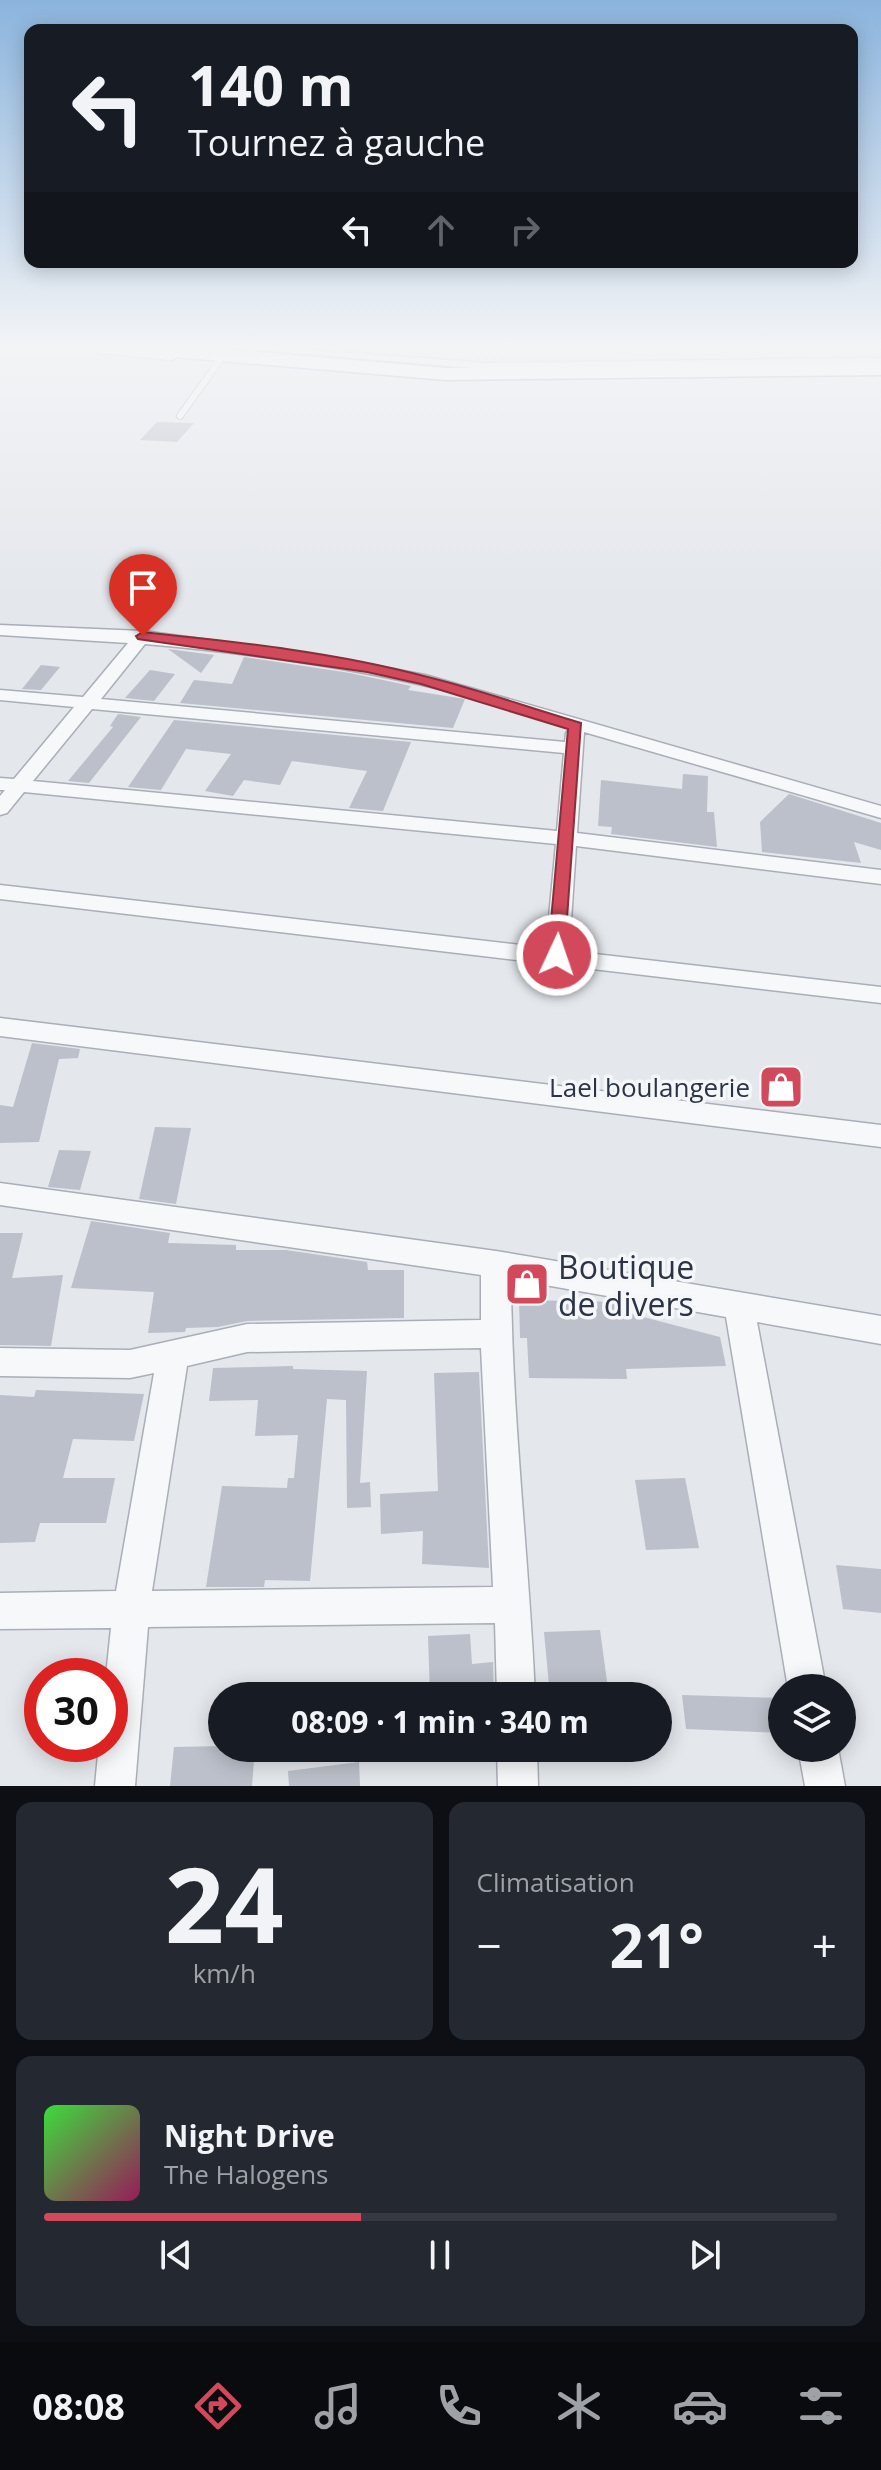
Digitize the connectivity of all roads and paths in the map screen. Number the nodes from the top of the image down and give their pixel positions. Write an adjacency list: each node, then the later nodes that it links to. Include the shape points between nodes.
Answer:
1 (0, 630): 2 (street)
2 (143, 636): 4 (street); 5 (street, via 381,671)
3 (0, 695): 4 (street)
4 (86, 702): 6 (street); 7 (street)
5 (576, 726): 6 (street); 9 (street)
6 (572, 748): 10 (street)
7 (10, 785): 8 (street); 10 (street)
8 (0, 809)
9 (881, 812)
10 (564, 838): 11 (street); 13 (street)
11 (881, 877)
12 (0, 892): 13 (street)
13 (557, 955): 14 (street)
14 (881, 995)
15 (0, 1027): 16 (street)
16 (881, 1136)
17 (0, 1194): 18 (street)
18 (496, 1264): 19 (street); 21 (street)
19 (739, 1305): 20 (street); 27 (street)
20 (881, 1330)
21 (495, 1334): 22 (street, via 247,1338); 24 (street)
22 (173, 1354): 23 (street, via 110,1366); 25 (street)
23 (0, 1362)
24 (514, 1605): 25 (street); 28 (street)
25 (131, 1610): 26 (street); 31 (street)
26 (0, 1611)
27 (805, 1674)
28 (516, 1682)
29 (517, 1762): 32 (street)
30 (821, 1762): 33 (street)
31 (115, 1786)
32 (518, 1786)
33 (825, 1786)

